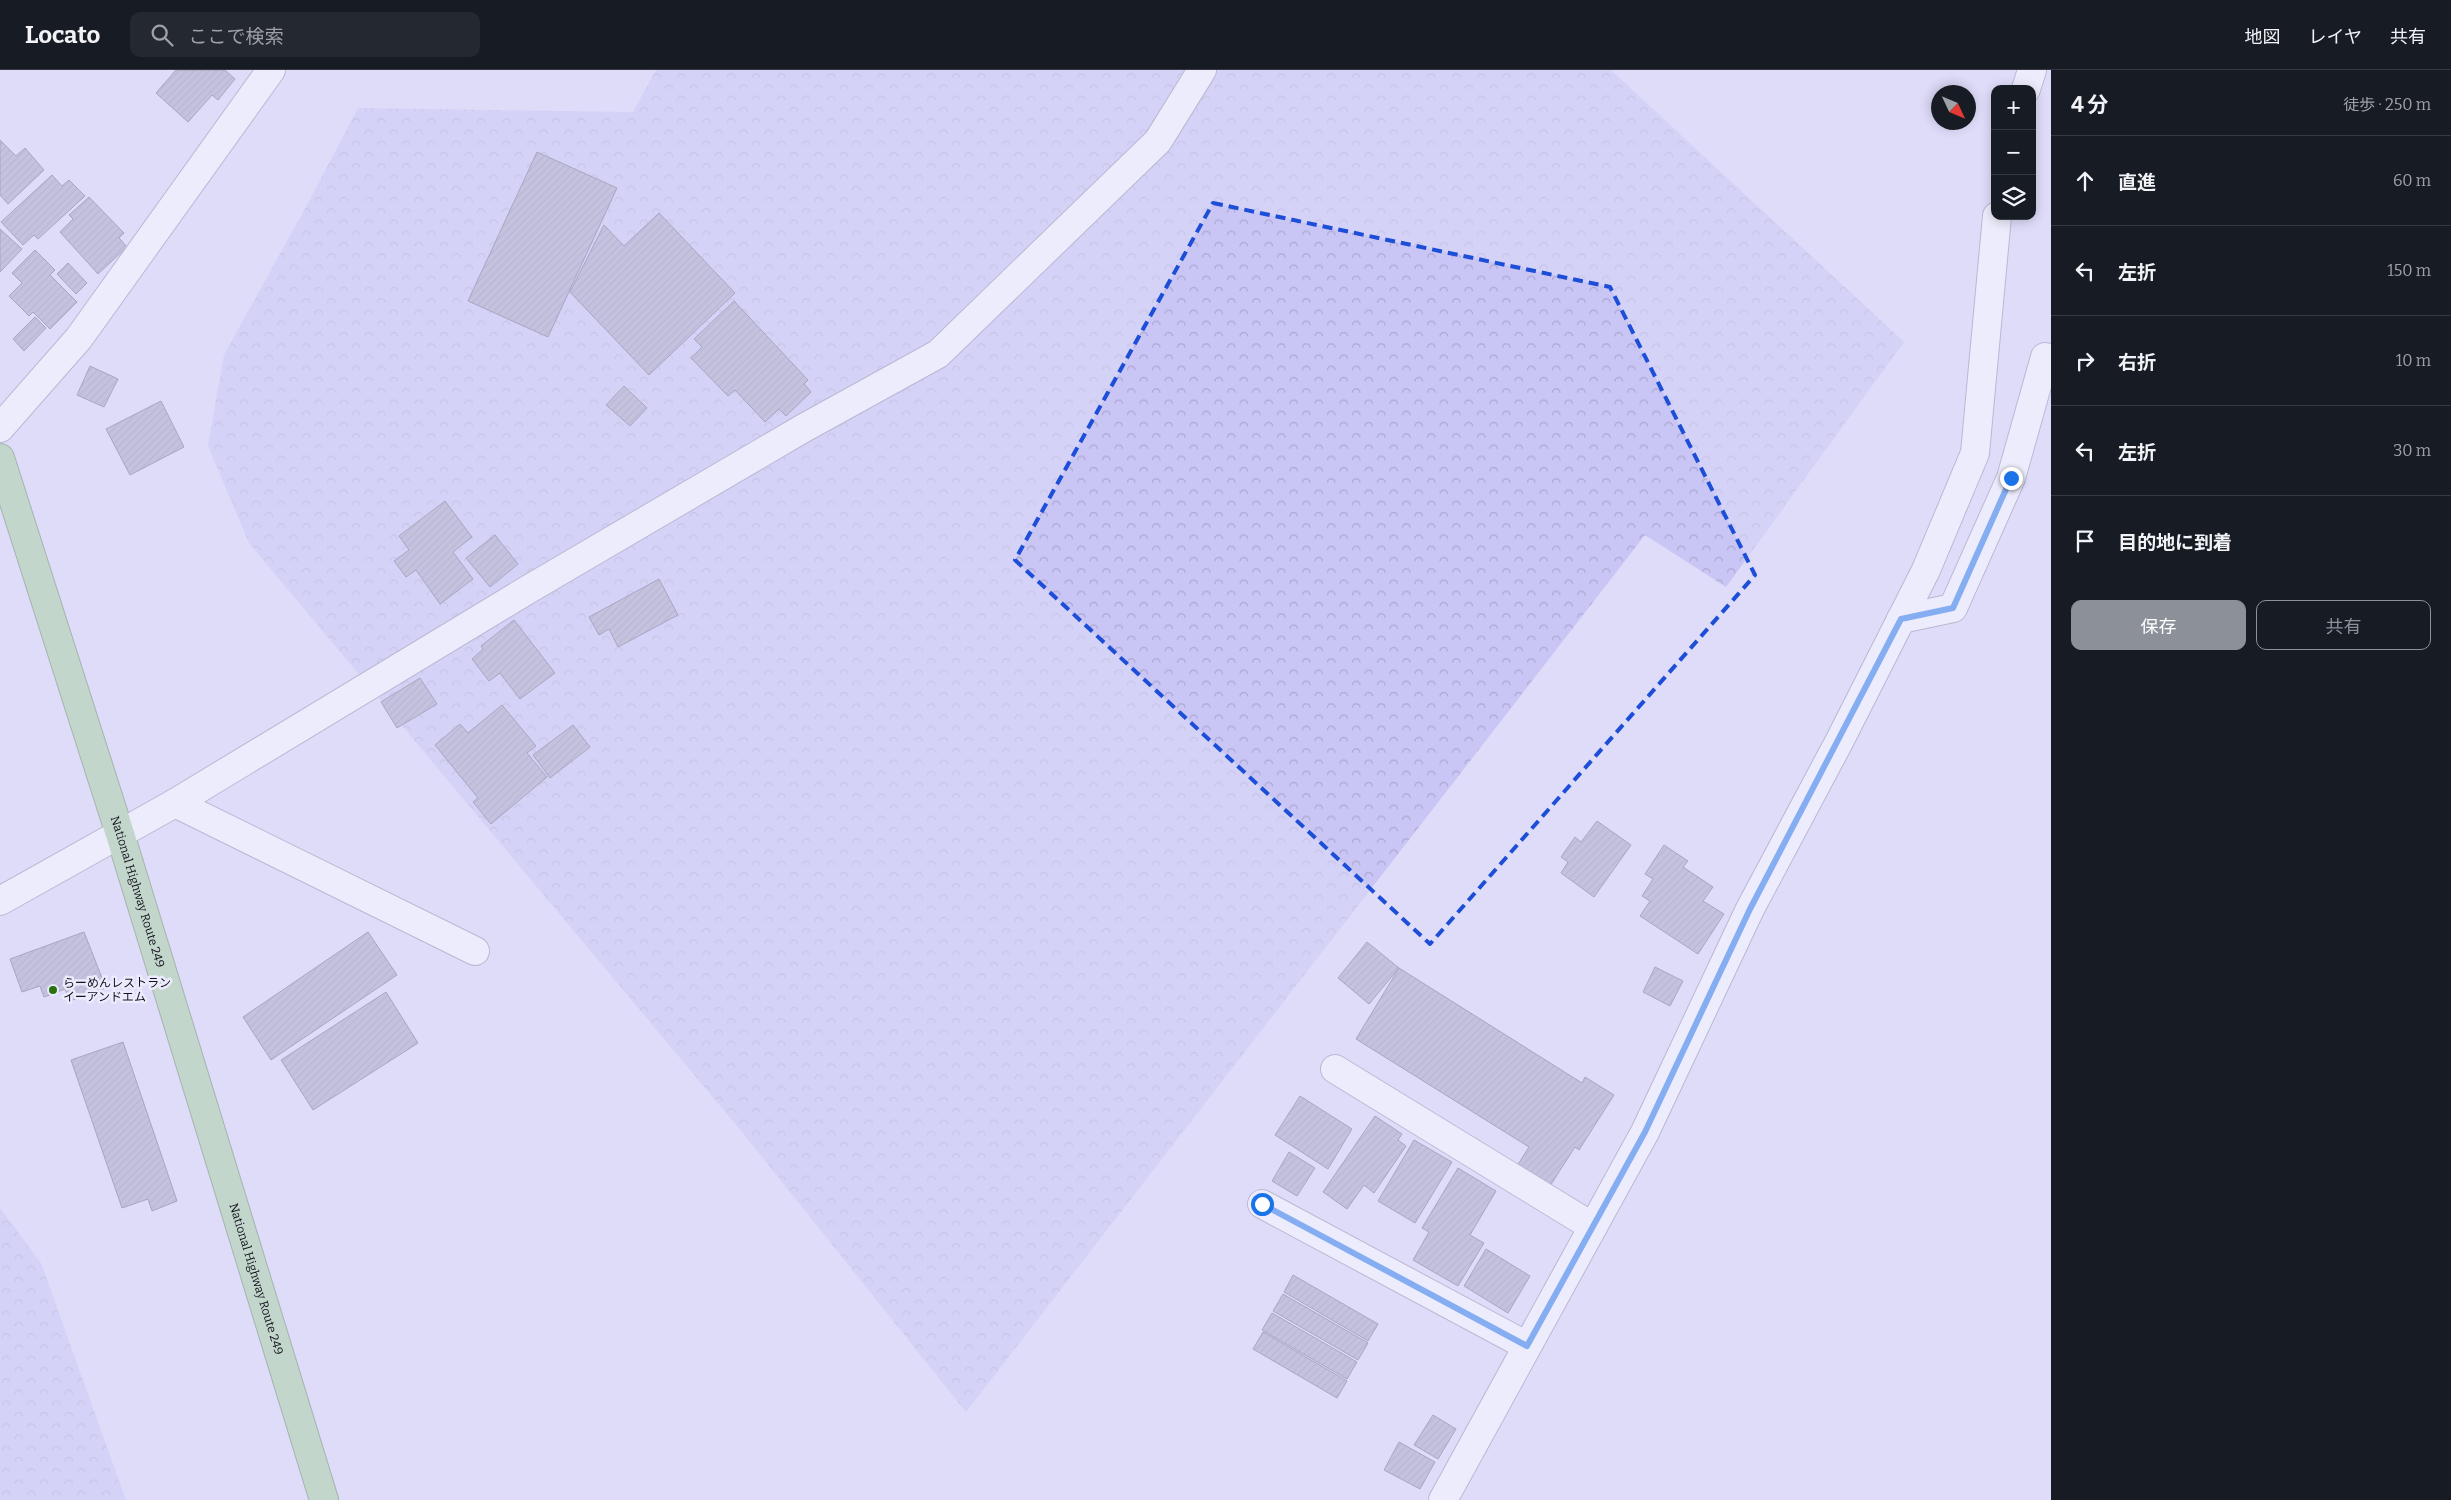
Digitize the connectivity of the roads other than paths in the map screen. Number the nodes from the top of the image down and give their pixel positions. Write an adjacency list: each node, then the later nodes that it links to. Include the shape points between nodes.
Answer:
1 (271, 70): 7 (street, via 79,338)
2 (1202, 70): 10 (street, via 1158,141 938,354 802,428)
3 (2032, 70): 4 (street)
4 (2027, 85)
5 (1997, 220): 9 (street, via 1975,453 1926,570)
6 (2045, 357): 9 (street, via 2011,478 1953,608)
7 (0, 428)
8 (0, 458): 11 (highway, National Highway Route 249)
9 (1901, 619): 16 (street, via 1750,909 1645,1132)
10 (175, 803): 11 (street); 13 (street)
11 (120, 834): 12 (street); 18 (highway, National Highway Route 249)
12 (0, 901)
13 (475, 951)
14 (1335, 1069): 16 (street)
15 (1262, 1204): 17 (street)
16 (1593, 1227): 17 (street)
17 (1527, 1346): 19 (street)
18 (324, 1500)
19 (1443, 1500)

